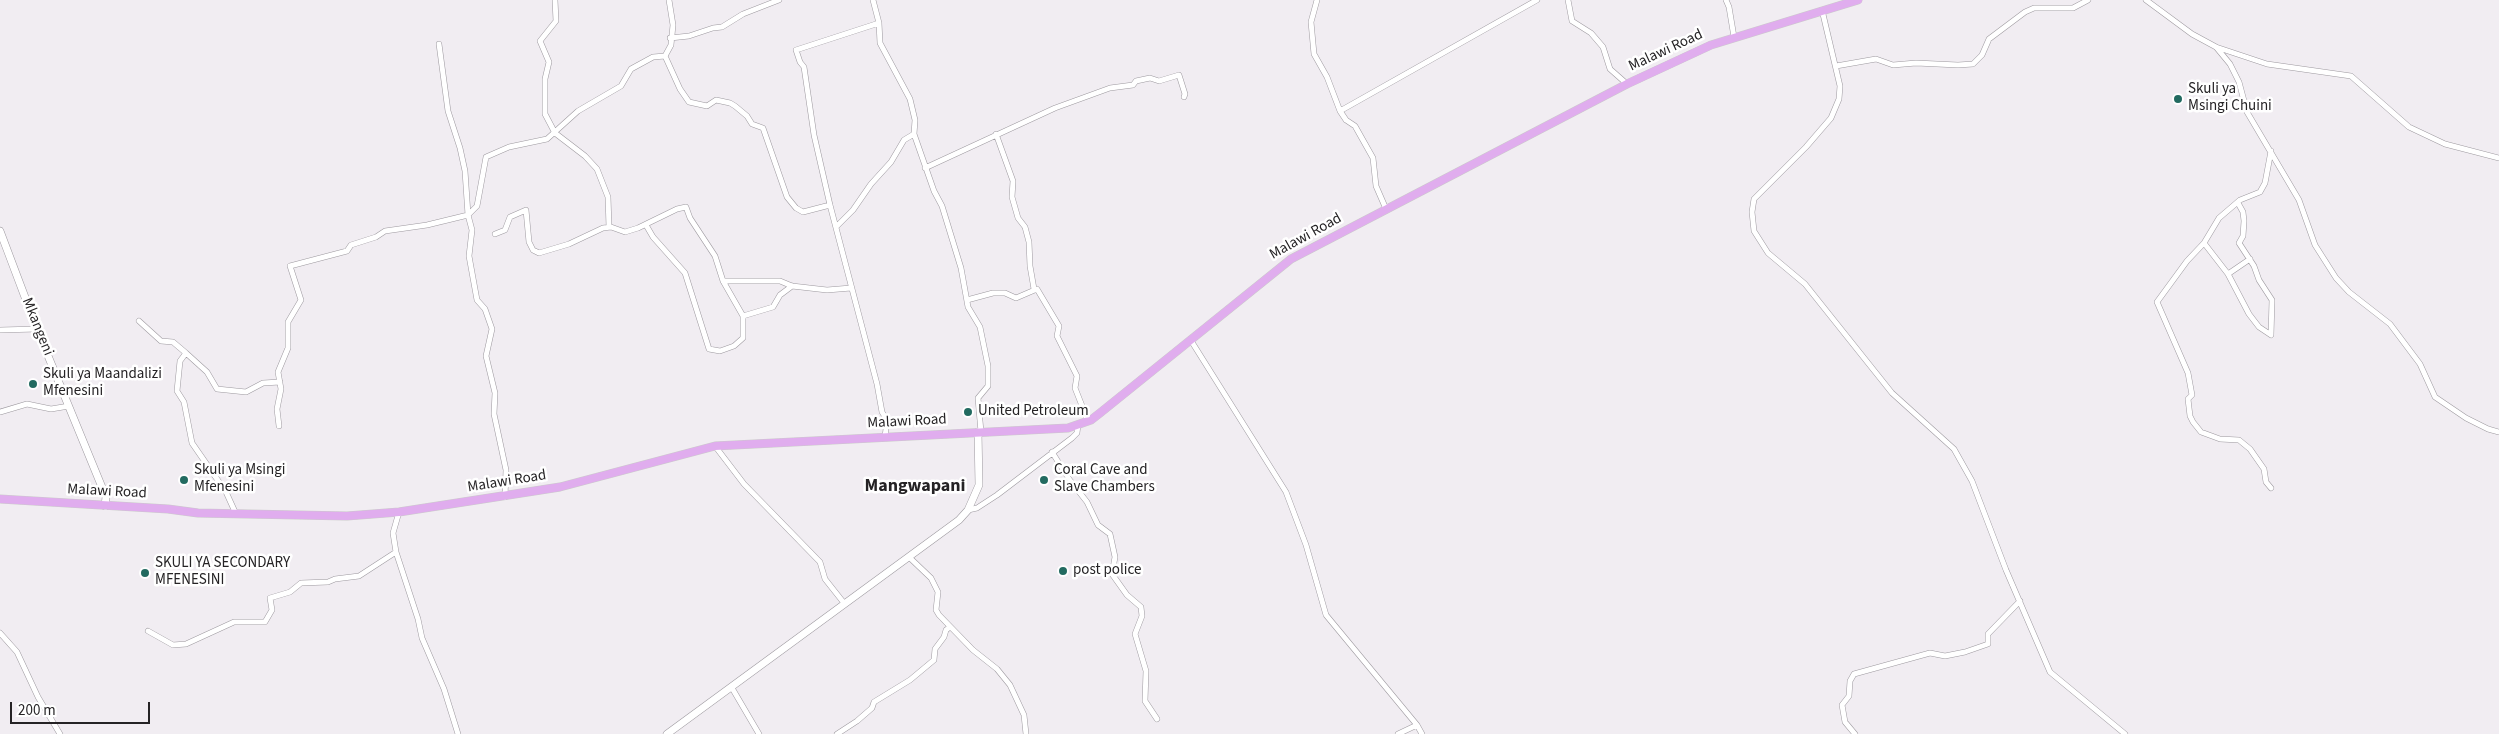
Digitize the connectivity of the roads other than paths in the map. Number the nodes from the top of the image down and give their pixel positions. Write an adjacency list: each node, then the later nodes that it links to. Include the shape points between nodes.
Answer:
1 (555, 0): 23 (street, via 556,21 540,41 549,62 545,79 545,114)
2 (669, 0): 15 (street)
3 (779, 0): 15 (street, via 742,14 722,27)
4 (873, 0): 13 (street)
5 (1317, 0): 22 (street, via 1311,22 1314,54)
6 (1537, 0): 22 (street)
7 (1568, 0): 20 (street, via 1572,21 1591,33 1603,47 1610,69)
8 (1726, 0): 14 (street)
9 (1858, 0): 12 (main road, Malawi Road)
10 (2088, 0): 19 (street, via 2073,8 2034,8 2024,12 1989,39 1982,55 1973,64 1893,65 1876,59)
11 (2146, 0): 17 (street, via 2192,34)
12 (1822, 10): 14 (main road, Malawi Road); 19 (street)
13 (879, 23): 24 (street, via 880,43 913,109); 30 (street, via 796,50 804,67 814,135)
14 (1734, 37): 20 (main road, Malawi Road)
15 (670, 38): 18 (street, via 671,45)
16 (439, 44): 32 (street, via 448,111 464,171)
17 (2216, 47): 26 (street, via 2230,64 2247,112); 27 (street, via 2267,64 2351,76 2409,127 2446,144)
18 (665, 56): 23 (street, via 653,57 631,69 621,86 578,111); 30 (street, via 689,102 707,106 716,100 730,103 752,124 763,128 787,197 796,208 803,212)
19 (1836, 66): 72 (street, via 1839,99 1831,118 1754,199 1754,231 1768,253 1808,289 1892,393 1954,449 1972,481)
20 (1627, 84): 31 (main road, Malawi Road)
21 (1184, 97): 25 (street, via 1179,75 1159,81 1150,78 1086,95)
22 (1340, 111): 31 (street, via 1355,126 1373,158 1376,186)
23 (555, 133): 32 (street, via 538,142 509,147 486,158 478,206); 35 (street, via 597,169 608,197)
24 (914, 134): 28 (street); 34 (street, via 904,140 892,162)
25 (996, 134): 28 (street); 44 (street, via 1013,181 1012,197 1018,218 1029,242)
26 (2271, 150): 29 (street, via 2265,183 2260,192); 59 (street, via 2299,200 2315,245 2336,278 2390,324 2420,364 2435,397 2466,418)
27 (2499, 158)
28 (925, 168): 45 (street, via 942,206)
29 (2238, 203): 38 (street, via 2219,218); 39 (street, via 2244,222 2239,243)
30 (830, 205): 34 (street)
31 (1386, 209): 50 (main road, Malawi Road, via 1291,259)
32 (468, 215): 52 (street, via 385,231 351,245 347,251 290,266 301,300 288,322 288,348 278,372); 64 (street, via 472,230 469,256 477,300 485,310 492,329 486,356 506,470)
33 (646, 225): 35 (street, via 625,232); 41 (street, via 686,207 716,256); 46 (street, via 685,273 709,349 720,351 734,346 742,338)
34 (837, 226): 43 (street)
35 (609, 228): 37 (street, via 537,253 529,242 526,210 510,217 505,230)
36 (0, 231): 48 (street, Mkangeni)
37 (495, 234)
38 (2204, 243): 40 (street); 63 (street, via 2157,302 2188,372 2192,395 2188,399 2193,422 2201,432 2220,439 2239,440 2250,449 2264,469 2266,482)
39 (2250, 259): 40 (street); 40 (street, via 2272,300 2271,335 2249,314)
40 (2228, 274)
41 (723, 281): 42 (street, via 780,281); 46 (street)
42 (792, 286): 43 (street, via 827,290); 46 (street, via 780,295 773,307)
43 (851, 288): 60 (street, via 882,412 887,420)
44 (1034, 289): 45 (street, via 1016,298 1005,293 993,293); 55 (street, via 1038,289 1058,326 1057,336 1077,376 1074,388)
45 (967, 300): 58 (street, via 968,308 980,327 988,366 988,386 978,398)
46 (743, 316)
47 (140, 321): 51 (street, via 161,341 173,342)
48 (37, 329): 49 (street); 53 (street, Mkangeni)
49 (0, 330)
50 (1189, 339): 55 (main road, Malawi Road); 81 (street, via 1286,492 1326,614)
51 (186, 353): 52 (street, via 207,372 217,389 246,392 263,383); 69 (street, via 180,361 176,383 184,402 192,444 226,492)
52 (280, 382): 57 (street)
53 (69, 406): 54 (street, via 51,409 27,404); 66 (street, Mkangeni, via 106,497)
54 (0, 412)
55 (1088, 421): 56 (main road, Malawi Road)
56 (1078, 425): 58 (main road, Malawi Road, via 1031,432); 62 (street, via 1077,433)
57 (279, 426)
58 (980, 432): 60 (main road, Malawi Road); 67 (street, via 979,485)
59 (2499, 432)
60 (885, 437): 61 (main road, Malawi Road)
61 (715, 446): 64 (main road, Malawi Road, via 560,487); 73 (street, via 744,484 820,562 825,579)
62 (1052, 452): 67 (street, via 997,495); 80 (street, via 1087,502 1098,525 1110,534 1115,557 1112,574 1127,595 1141,607 1142,616 1135,634 1146,671 1145,700)
63 (2271, 488)
64 (505, 497): 68 (main road, Malawi Road)
65 (0, 499): 66 (main road, Malawi Road)
66 (105, 506): 69 (main road, Malawi Road)
67 (968, 510): 71 (street)
68 (399, 512): 69 (main road, Malawi Road, via 299,517); 70 (street, via 393,533)
69 (236, 514)
70 (396, 552): 75 (street, via 359,576 301,583 290,592 270,598 272,610 265,622 234,622 186,644 173,645); 83 (street, via 422,638 444,689)
71 (910, 558): 73 (street); 74 (street, via 931,578 938,592 937,612)
72 (2020, 601): 90 (street, via 1988,634 1988,644 1945,656 1930,653 1854,674 1849,696 1842,705 1845,722); 91 (street, via 2050,672)
73 (844, 603): 79 (street)
74 (950, 627): 86 (street, via 935,649 934,660 910,680 874,702 872,708 857,721); 87 (street, via 1010,685 1024,715)
75 (148, 631)
76 (0, 633): 77 (street)
77 (5, 638): 78 (street); 82 (street, via 17,652)
78 (0, 644)
79 (732, 688): 84 (street); 85 (street)
80 (1157, 719)
81 (1417, 725): 88 (street); 89 (street)
82 (60, 734)
83 (458, 734)
84 (667, 734)
85 (759, 734)
86 (837, 734)
87 (1027, 734)
88 (1398, 734)
89 (1422, 734)
90 (1855, 734)
91 (2125, 734)

